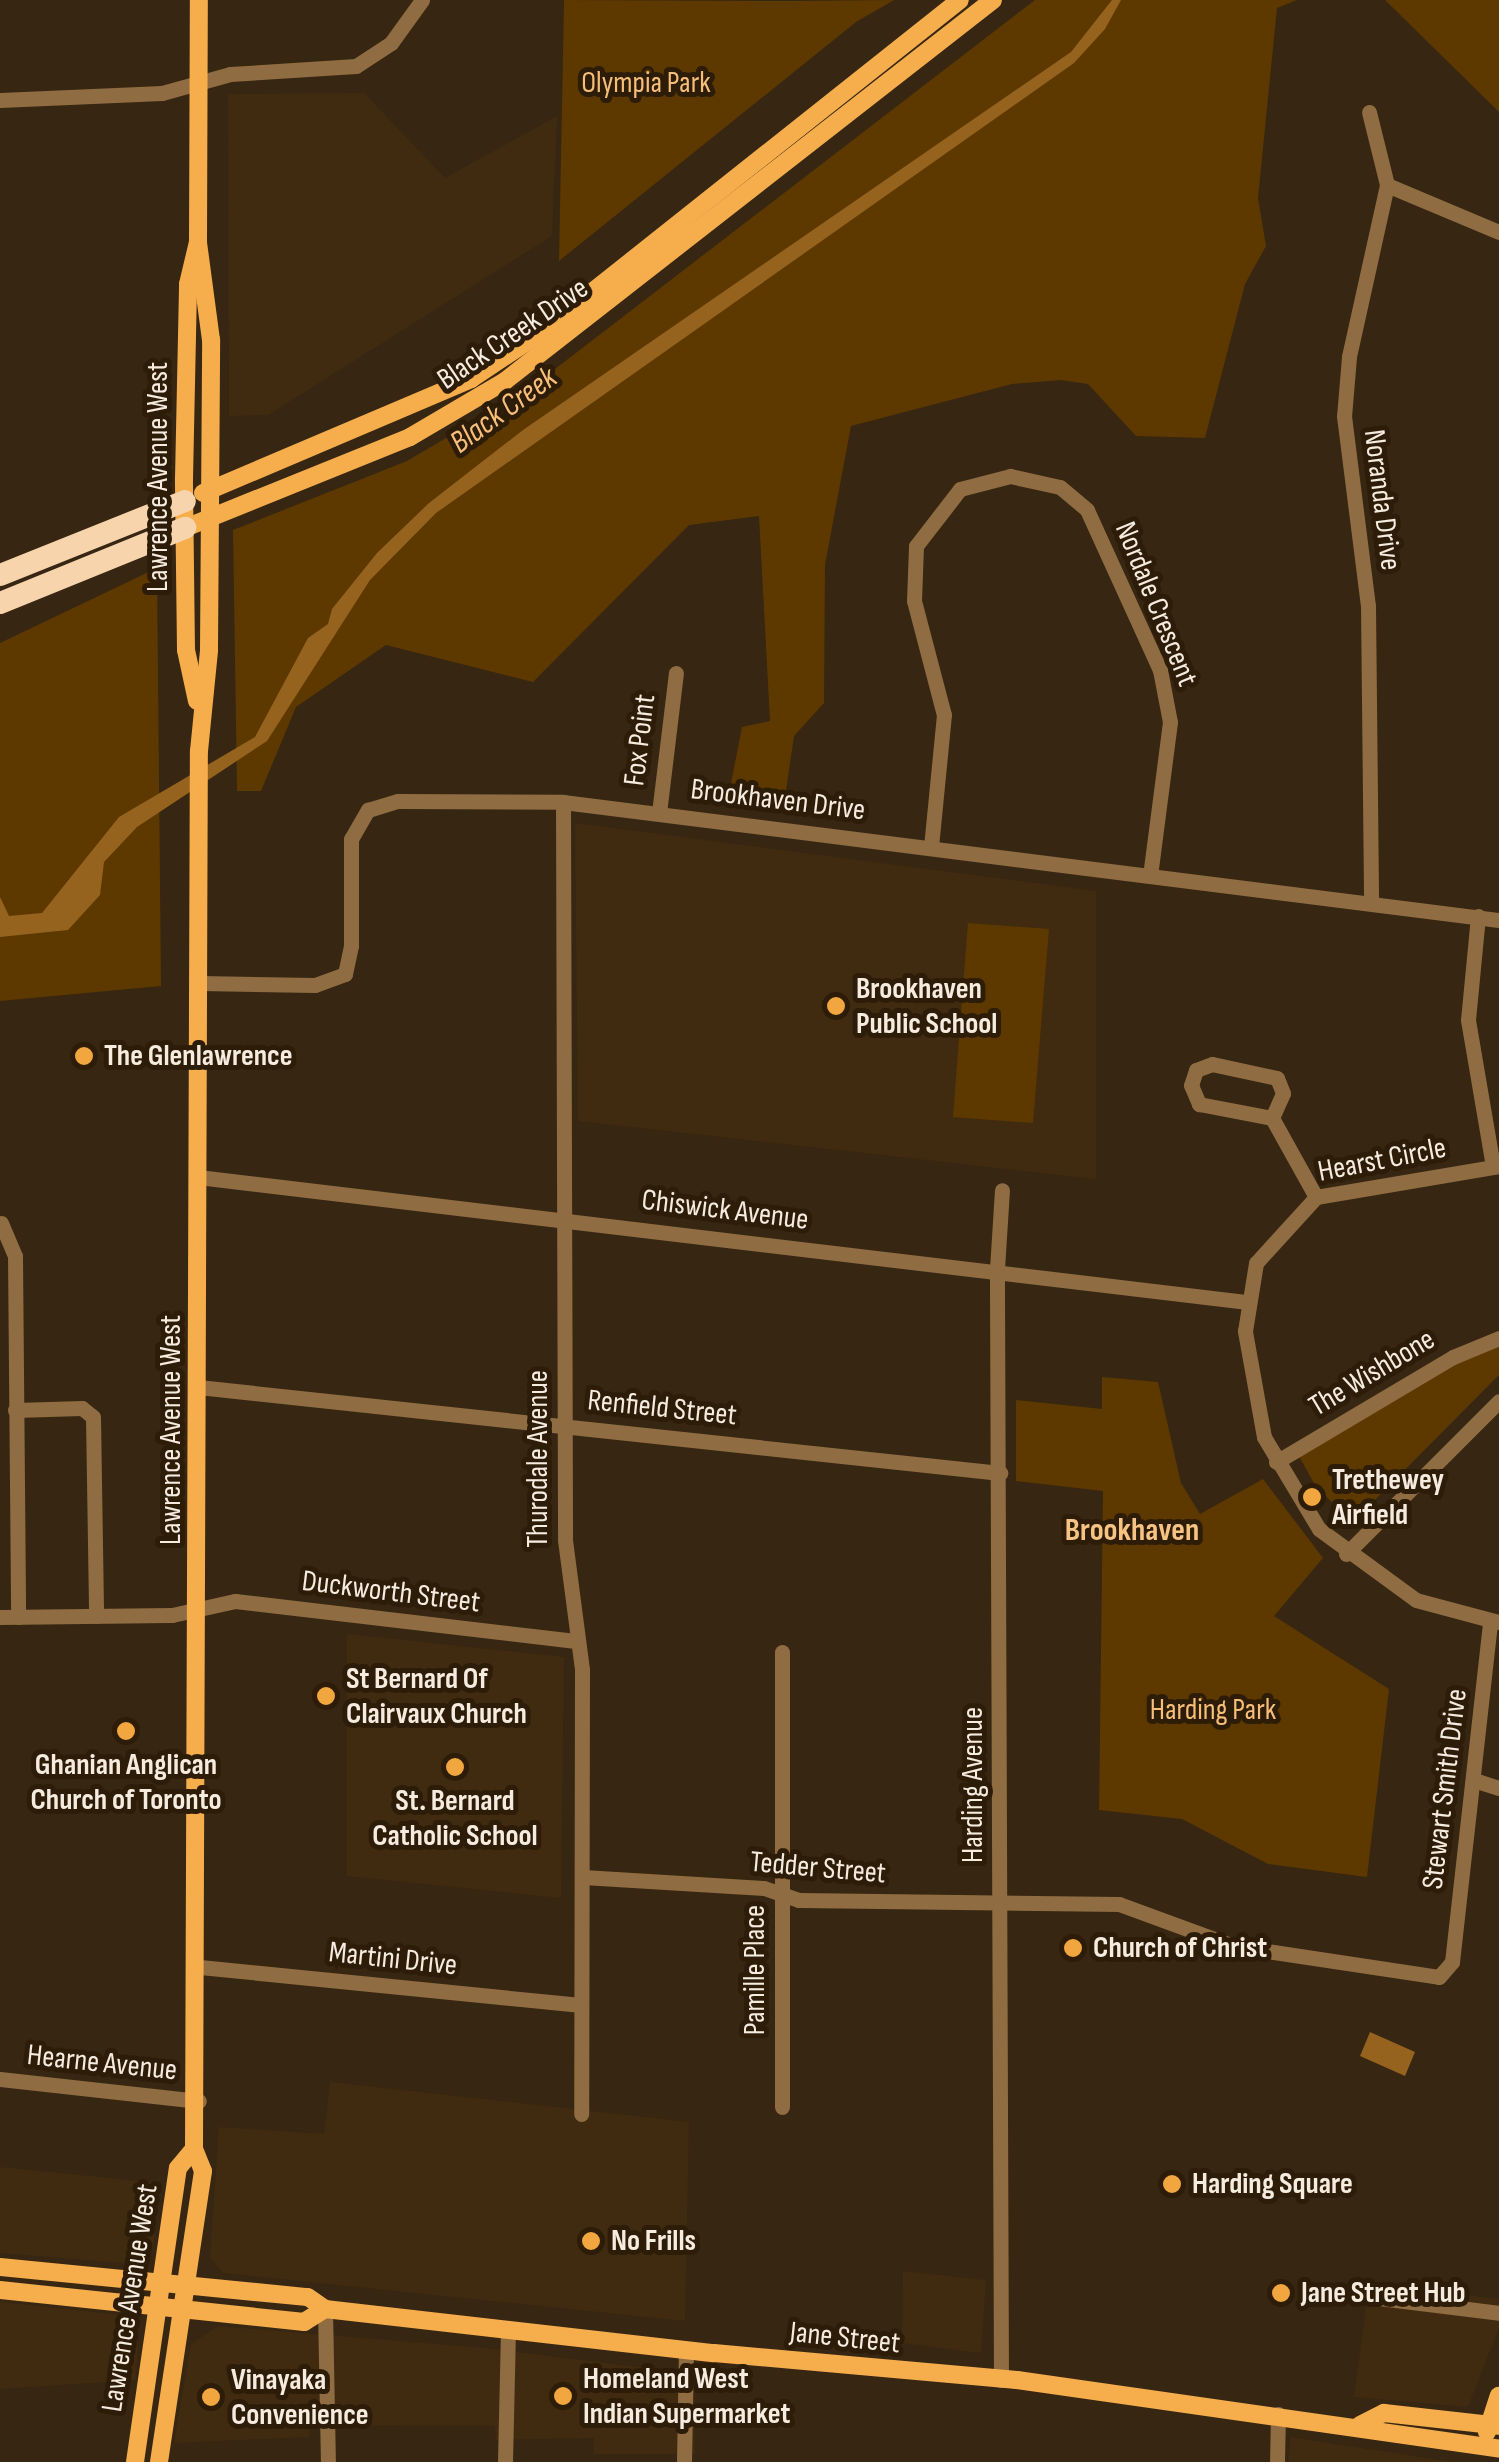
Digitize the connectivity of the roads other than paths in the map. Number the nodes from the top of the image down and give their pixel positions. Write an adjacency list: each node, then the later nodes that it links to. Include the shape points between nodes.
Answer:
1 (200, 0): 5 (main road, Lawrence Avenue West)
2 (422, 0): 5 (street, via 391,43 356,66)
3 (960, 0): 11 (main road, Black Creek Drive, via 543,330 471,379)
4 (993, 0): 13 (main road, Black Creek Drive, via 506,381 410,437)
5 (200, 82): 6 (street, via 162,92); 10 (main road, Lawrence Avenue West)
6 (0, 100)
7 (1369, 112): 8 (street, Noranda Drive)
8 (1387, 185): 9 (street); 23 (street, Noranda Drive, via 1344,416 1368,606)
9 (1499, 232)
10 (198, 242): 11 (main road, Lawrence Avenue West, via 211,340); 12 (main road, Lawrence Avenue West, via 188,284)
11 (210, 490): 12 (main road, Black Creek Drive); 13 (main road, Lawrence Avenue West)
12 (184, 500): 14 (main road, Lawrence Avenue West); 15 (highway, Black Creek Drive)
13 (210, 518): 14 (main road, Black Creek Drive); 18 (main road, Lawrence Avenue West, via 210,650)
14 (184, 528): 16 (highway, Black Creek Drive); 18 (main road, Lawrence Avenue West, via 186,650)
15 (0, 574)
16 (0, 603)
17 (676, 673): 20 (street, Fox Point)
18 (199, 712): 26 (main road, Lawrence Avenue West)
19 (562, 802): 20 (street, Brookhaven Drive); 26 (street, Brookhaven Drive, via 398,801 368,810 351,839 351,946 344,974 334,984); 32 (street, Thurodale Avenue)
20 (659, 813): 21 (street, Brookhaven Drive)
21 (932, 847): 22 (street, Brookhaven Drive); 22 (street, Nordale Crescent, via 944,715 914,601 916,546 960,489 1010,476 1060,487 1087,510 1160,670 1170,722)
22 (1150, 876): 23 (street, Brookhaven Drive)
23 (1370, 902): 24 (street, Brookhaven Drive)
24 (1478, 916): 25 (street, Brookhaven Drive); 28 (street, via 1468,1020)
25 (1499, 920)
26 (198, 982): 29 (main road, Lawrence Avenue West)
27 (1272, 1118): 27 (street, via 1283,1093 1276,1078 1212,1064 1196,1070 1190,1085 1200,1104); 31 (street)
28 (1496, 1166): 31 (street, Hearst Circle)
29 (198, 1178): 32 (street, Chiswick Avenue); 37 (main road, Lawrence Avenue West)
30 (1002, 1190): 34 (street, Harding Avenue)
31 (1316, 1198): 35 (street, Hearst Circle, via 1269,1242)
32 (564, 1220): 34 (street, Chiswick Avenue); 40 (street, Thurodale Avenue)
33 (0, 1224): 39 (street, via 14,1256)
34 (997, 1269): 35 (street, Chiswick Avenue); 44 (street, Harding Avenue)
35 (1246, 1302): 41 (street, Hearst Circle, via 1252,1387)
36 (1499, 1338): 41 (street, The Wishbone, via 1453,1357)
37 (198, 1387): 40 (street, Renfield Street); 46 (main road, Lawrence Avenue West)
38 (1499, 1401): 45 (street)
39 (15, 1410): 42 (street); 47 (street, via 82,1408 93,1417)
40 (565, 1425): 44 (street, Renfield Street); 51 (street, Thurodale Avenue, via 566,1579)
41 (1276, 1462): 45 (street, Hearst Circle, via 1295,1498)
42 (17, 1463): 43 (street); 49 (street)
43 (0, 1464)
44 (1000, 1473): 57 (street, Harding Avenue)
45 (1346, 1554): 50 (street, Hearst Circle, via 1416,1600)
46 (198, 1608): 47 (street, Duckworth Street); 51 (street, Duckworth Street, via 235,1601); 59 (main road, Lawrence Avenue West)
47 (96, 1616): 49 (street, Duckworth Street)
48 (0, 1617): 49 (street, Duckworth Street)
49 (18, 1617)
50 (1495, 1622): 53 (street, Stewart Smith Drive)
51 (578, 1641): 55 (street, Thurodale Avenue)
52 (782, 1652): 56 (street, Pamille Place)
53 (1477, 1780): 54 (street); 58 (street, Stewart Smith Drive)
54 (1499, 1788)
55 (583, 1877): 56 (street, Tedder Street); 60 (street, Thurodale Avenue)
56 (782, 1894): 57 (street, Tedder Street, via 799,1900); 63 (street, Pamille Place)
57 (1000, 1904): 58 (street, Tedder Street, via 1119,1904 1234,1946 1427,1979 1439,1977); 77 (street, Harding Avenue)
58 (1452, 1962)
59 (200, 1967): 60 (street, Martini Drive); 62 (main road, Lawrence Avenue West)
60 (582, 2005): 64 (street, Thurodale Avenue)
61 (0, 2079): 62 (street, Hearne Avenue)
62 (199, 2101): 65 (main road, Lawrence Avenue West)
63 (782, 2107)
64 (581, 2114)
65 (194, 2149): 67 (main road, Lawrence Avenue West, via 178,2168); 68 (main road, Lawrence Avenue West, via 203,2171)
66 (0, 2267): 67 (main road, Jane Street)
67 (161, 2281): 68 (main road, Jane Street); 71 (main road, Lawrence Avenue West)
68 (188, 2284): 72 (main road, Jane Street, via 308,2297); 73 (main road, Lawrence Avenue West)
69 (0, 2290): 71 (main road, Jane Street)
70 (1356, 2295): 74 (street)
71 (156, 2306): 73 (main road, Jane Street); 83 (main road, Lawrence Avenue West)
72 (325, 2309): 73 (main road, Jane Street, via 304,2322); 75 (main road, Jane Street); 85 (street)
73 (184, 2310): 84 (main road, Lawrence Avenue West)
74 (1499, 2313)
75 (508, 2329): 76 (main road, Jane Street); 86 (street)
76 (686, 2350): 77 (main road, Jane Street); 87 (street)
77 (1001, 2380): 79 (main road, Jane Street)
78 (1499, 2396): 81 (main road)
79 (1278, 2414): 80 (main road, Jane Street); 88 (street)
80 (1360, 2425): 81 (main road, Jane Street, via 1384,2413); 82 (main road, Jane Street, via 1380,2435)
81 (1494, 2425): 82 (main road)
82 (1489, 2453)
83 (135, 2462)
84 (159, 2462)
85 (328, 2462)
86 (506, 2462)
87 (684, 2462)
88 (1277, 2462)

